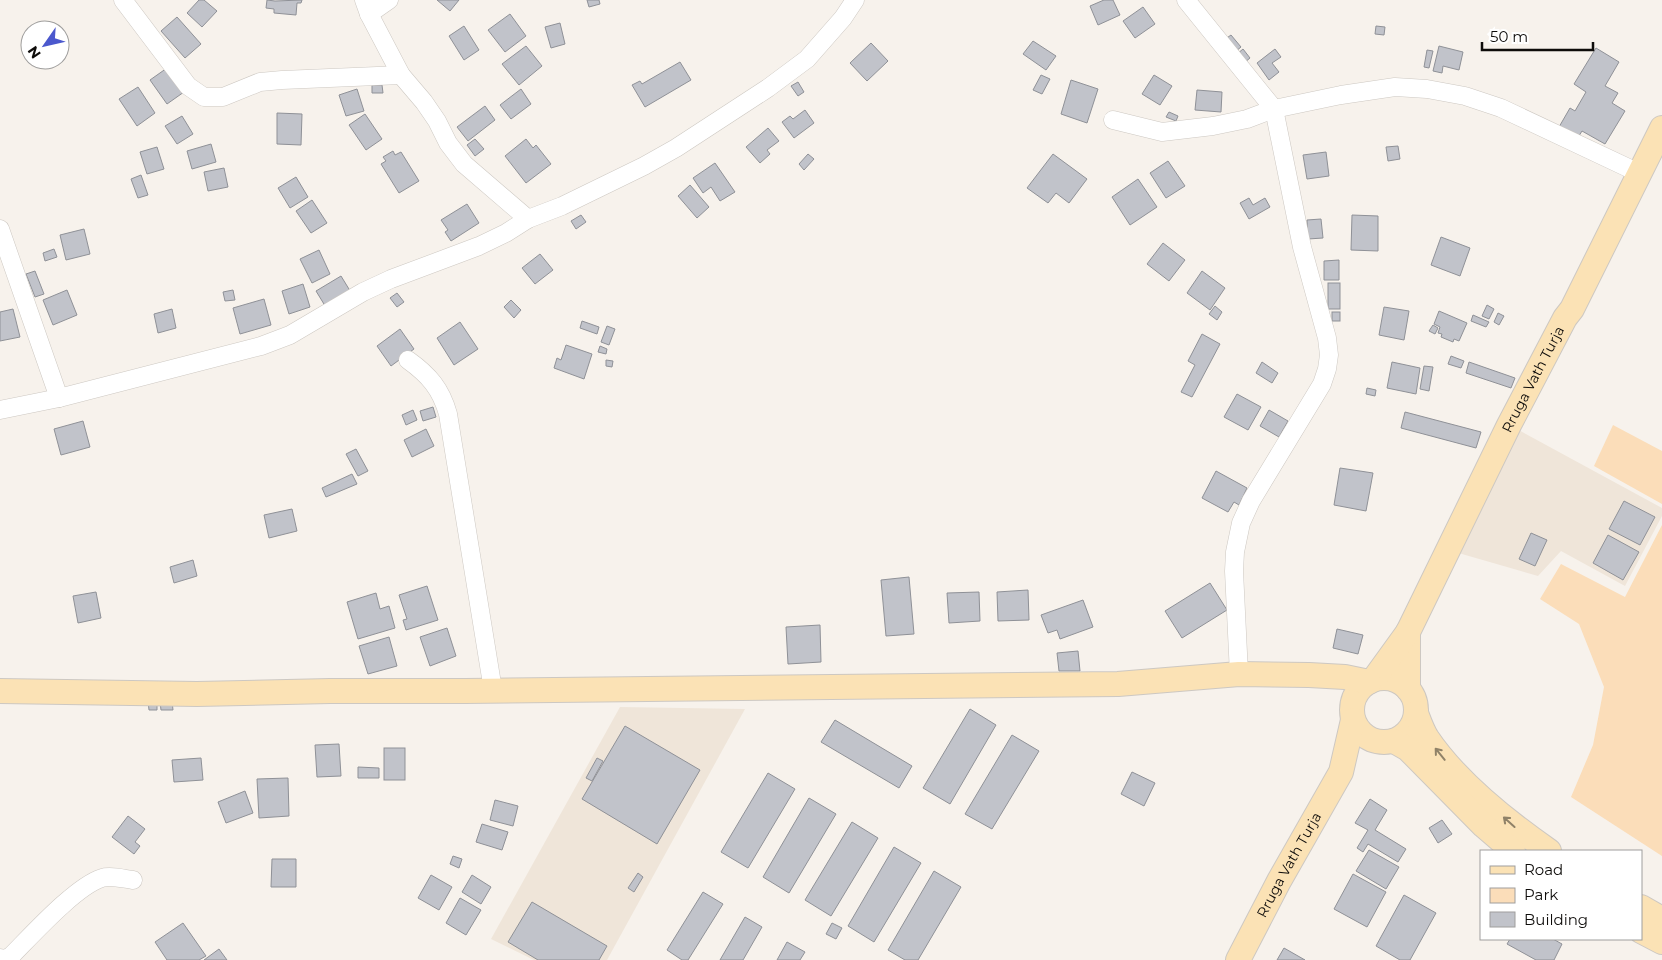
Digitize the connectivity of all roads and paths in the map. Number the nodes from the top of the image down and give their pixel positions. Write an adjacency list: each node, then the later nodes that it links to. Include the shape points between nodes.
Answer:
1 (123, 0): 6 (street, via 188,86 204,97 223,97 260,82)
2 (389, 0): 5 (street)
3 (855, 0): 11 (street, via 807,59 768,88 644,166)
4 (1186, 0): 7 (street)
5 (366, 7): 6 (street)
6 (401, 75): 11 (street, via 424,102 464,164)
7 (1274, 109): 8 (street, via 1213,126 1162,132); 10 (street, via 1395,87 1427,89 1465,96 1501,108); 17 (street, via 1302,246 1329,355 1322,384 1241,523 1234,571)
8 (1113, 120)
9 (1662, 128): 10 (street, Rruga Vath Turja)
10 (1639, 173): 16 (street, Rruga Vath Turja, via 1572,309 1509,425)
11 (528, 219): 14 (street, via 479,246 363,292 290,335 262,346)
12 (0, 229): 14 (street)
13 (408, 360): 21 (street, via 439,389 448,414)
14 (59, 398): 15 (street)
15 (0, 410)
16 (1408, 632): 19 (street, Rruga Vath Turja); 20 (street, Rruga Vath Turja)
17 (1239, 674): 18 (street); 21 (street, via 1118,684)
18 (1309, 675): 19 (street); 24 (street, via 1335,694)
19 (1371, 680): 20 (street, via 1386,678 1398,681); 24 (street, Rruga Vath Turja, via 1355,695 1351,708)
20 (1408, 689): 23 (street, Rruga Vath Turja, via 1415,700)
21 (493, 690): 22 (street, via 197,694)
22 (0, 691)
23 (1416, 713): 25 (street, Rruga Vath Turja, via 1413,725 1405,735); 28 (street, one-way to 23, via 1516,829 1447,763 1426,736)
24 (1353, 717): 25 (street, via 1359,731 1369,739); 26 (street, Rruga Vath Turja)
25 (1388, 742): 26 (street, Rruga Vath Turja, via 1356,757); 27 (street, via 1408,749 1484,826)
26 (1341, 772): 35 (street, Rruga Vath Turja)
27 (1513, 850)
28 (1548, 850)
29 (133, 880): 34 (street, via 104,877 88,884 11,956)
30 (1642, 908): 31 (street)
31 (1662, 919)
32 (1642, 932): 33 (street)
33 (1662, 942)
34 (0, 958)
35 (1238, 960)

